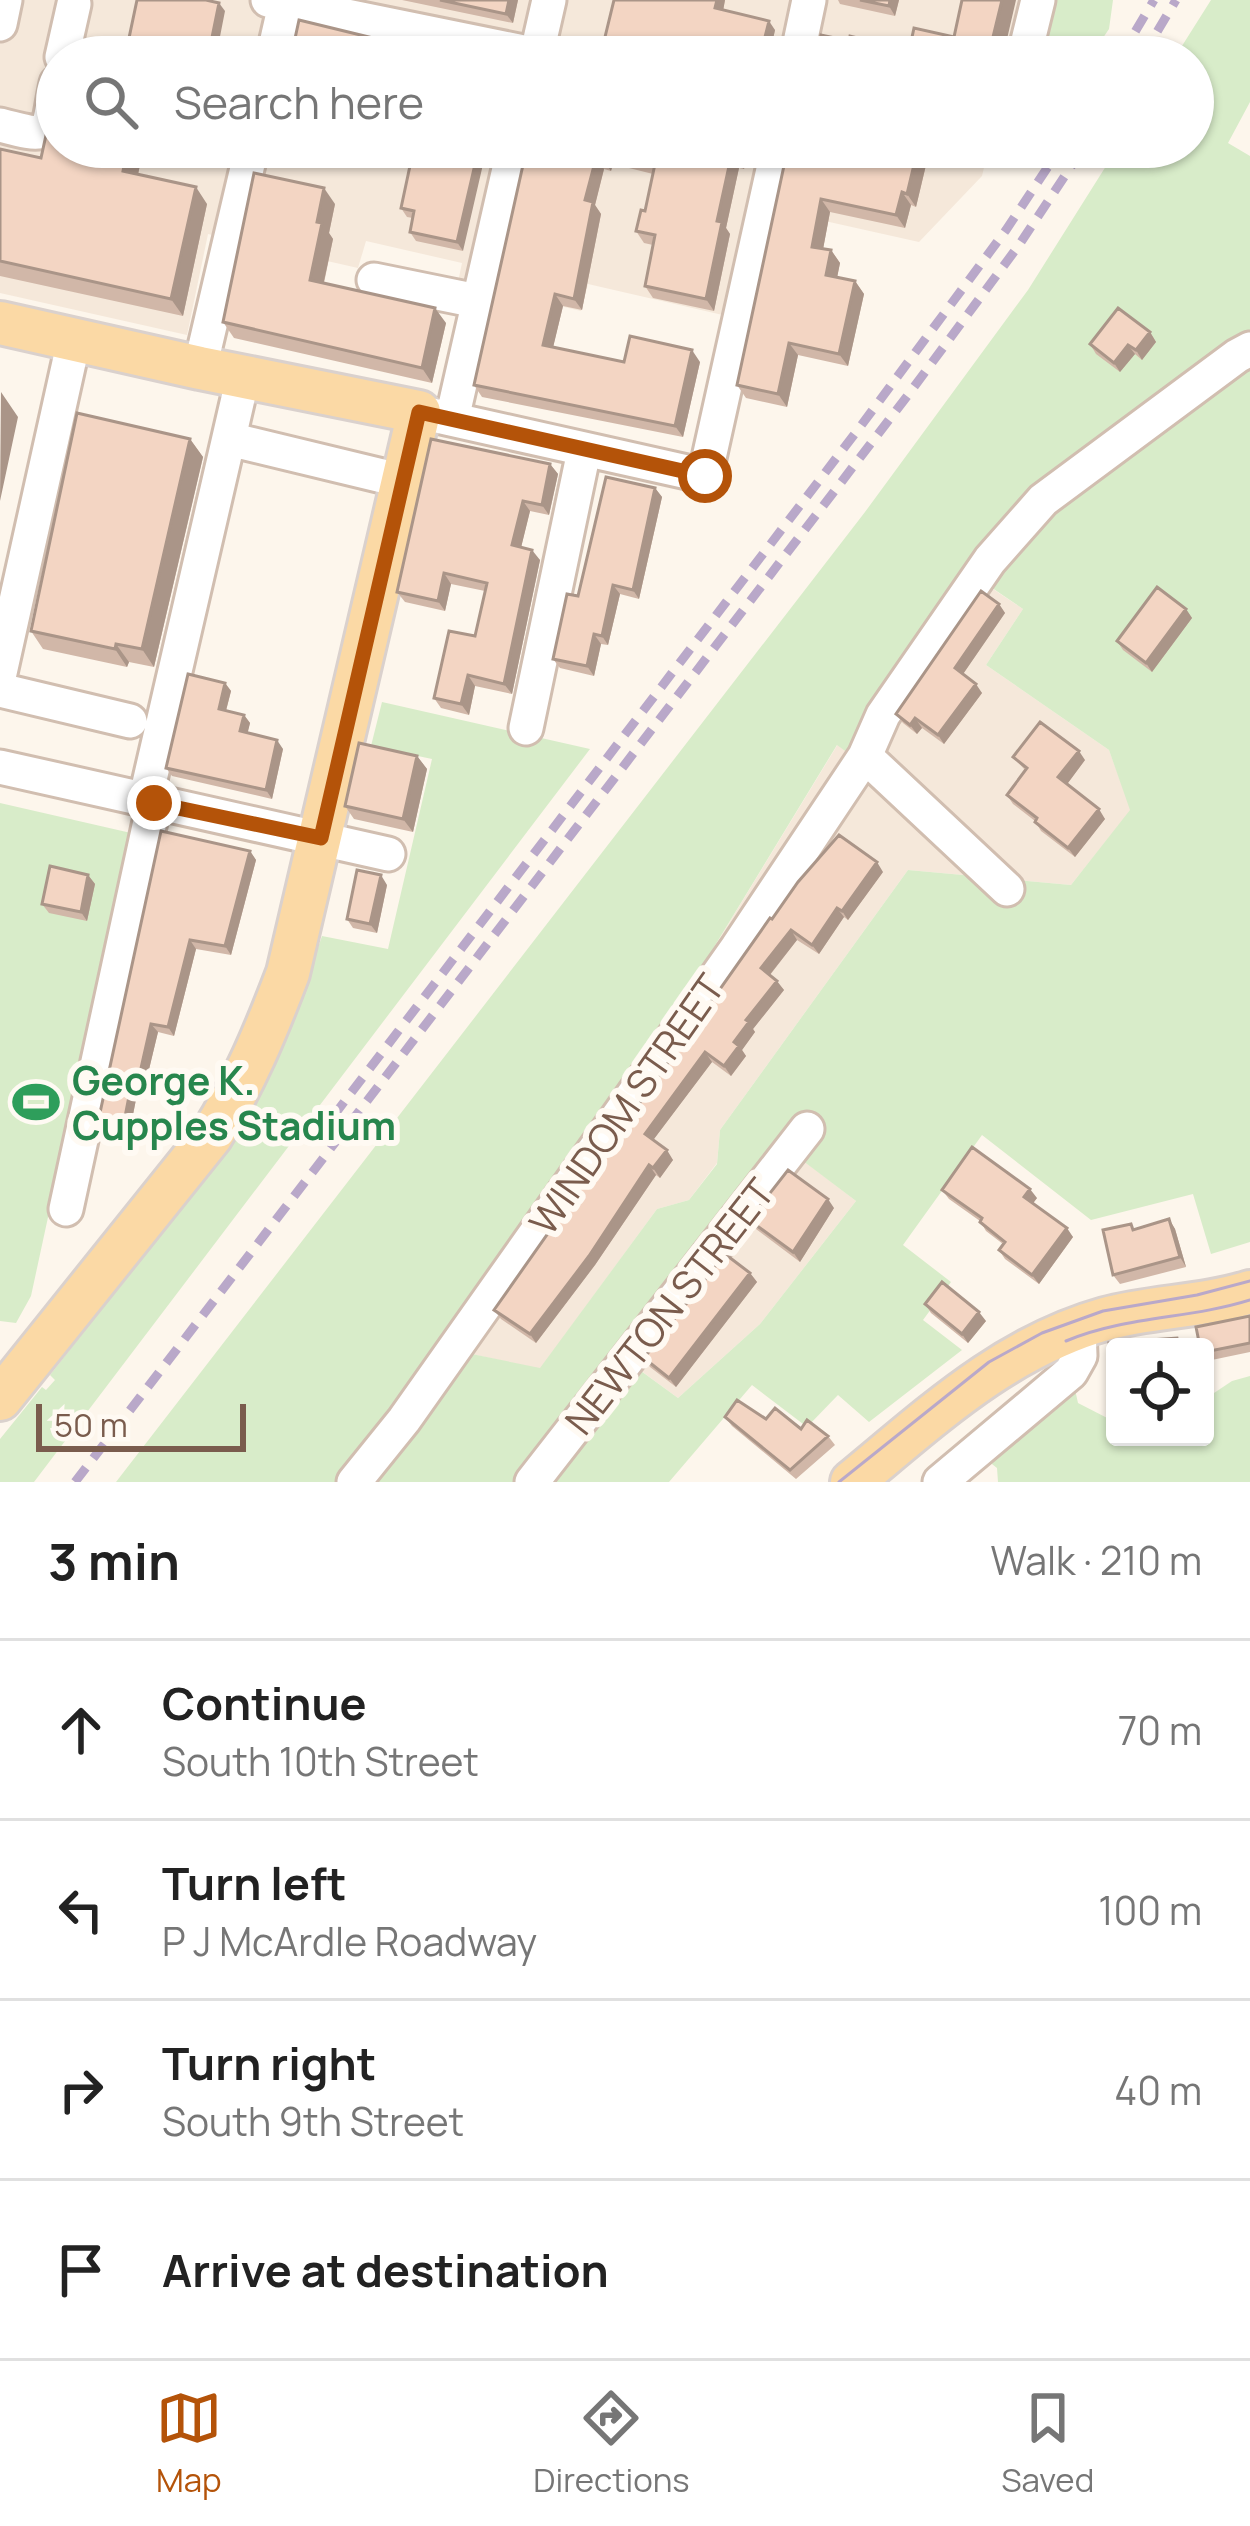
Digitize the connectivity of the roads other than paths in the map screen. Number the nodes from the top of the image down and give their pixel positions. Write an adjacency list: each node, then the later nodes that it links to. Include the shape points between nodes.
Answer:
1 (5, 0): 7 (street)
2 (549, 0): 11 (street)
3 (809, 0): 12 (street)
4 (1038, 0): 13 (street)
5 (280, 1): 9 (street); 10 (street)
6 (74, 4): 8 (street)
7 (0, 24)
8 (67, 36)
9 (276, 36)
10 (445, 36)
11 (543, 36)
12 (801, 36)
13 (1029, 36)
14 (0, 125): 15 (street)
15 (36, 134)
16 (247, 168): 24 (street)
17 (509, 168): 20 (street)
18 (773, 168): 28 (street, via 705,476)
19 (374, 280): 20 (street)
20 (478, 301): 26 (street)
21 (0, 323): 22 (main road)
22 (74, 340): 24 (main road); 30 (street)
23 (1250, 349): 34 (street, WINDOM STREET, via 1043,500 990,560 883,716)
24 (200, 368): 25 (main road)
25 (243, 376): 26 (main road); 27 (street)
26 (436, 416): 28 (street); 29 (main road)
27 (229, 439): 29 (street); 36 (street)
28 (584, 451): 33 (street)
29 (403, 481): 37 (main road)
30 (0, 673)
31 (0, 690): 32 (street)
32 (130, 721)
33 (526, 728)
34 (865, 756): 39 (street); 45 (street, WINDOM STREET)
35 (0, 767): 36 (street)
36 (149, 802): 37 (street); 41 (street)
37 (321, 838): 38 (street); 44 (main road, via 288,973 239,1091)
38 (388, 854)
39 (1007, 890)
40 (807, 1129): 46 (street, NEWTON STREET)
41 (66, 1209)
42 (1250, 1292): 43 (main road)
43 (1078, 1327): 47 (main road, via 974,1382); 48 (street, via 1080,1356 1071,1372)
44 (13, 1382)
45 (354, 1482)
46 (532, 1482)
47 (852, 1482)
48 (940, 1482)

